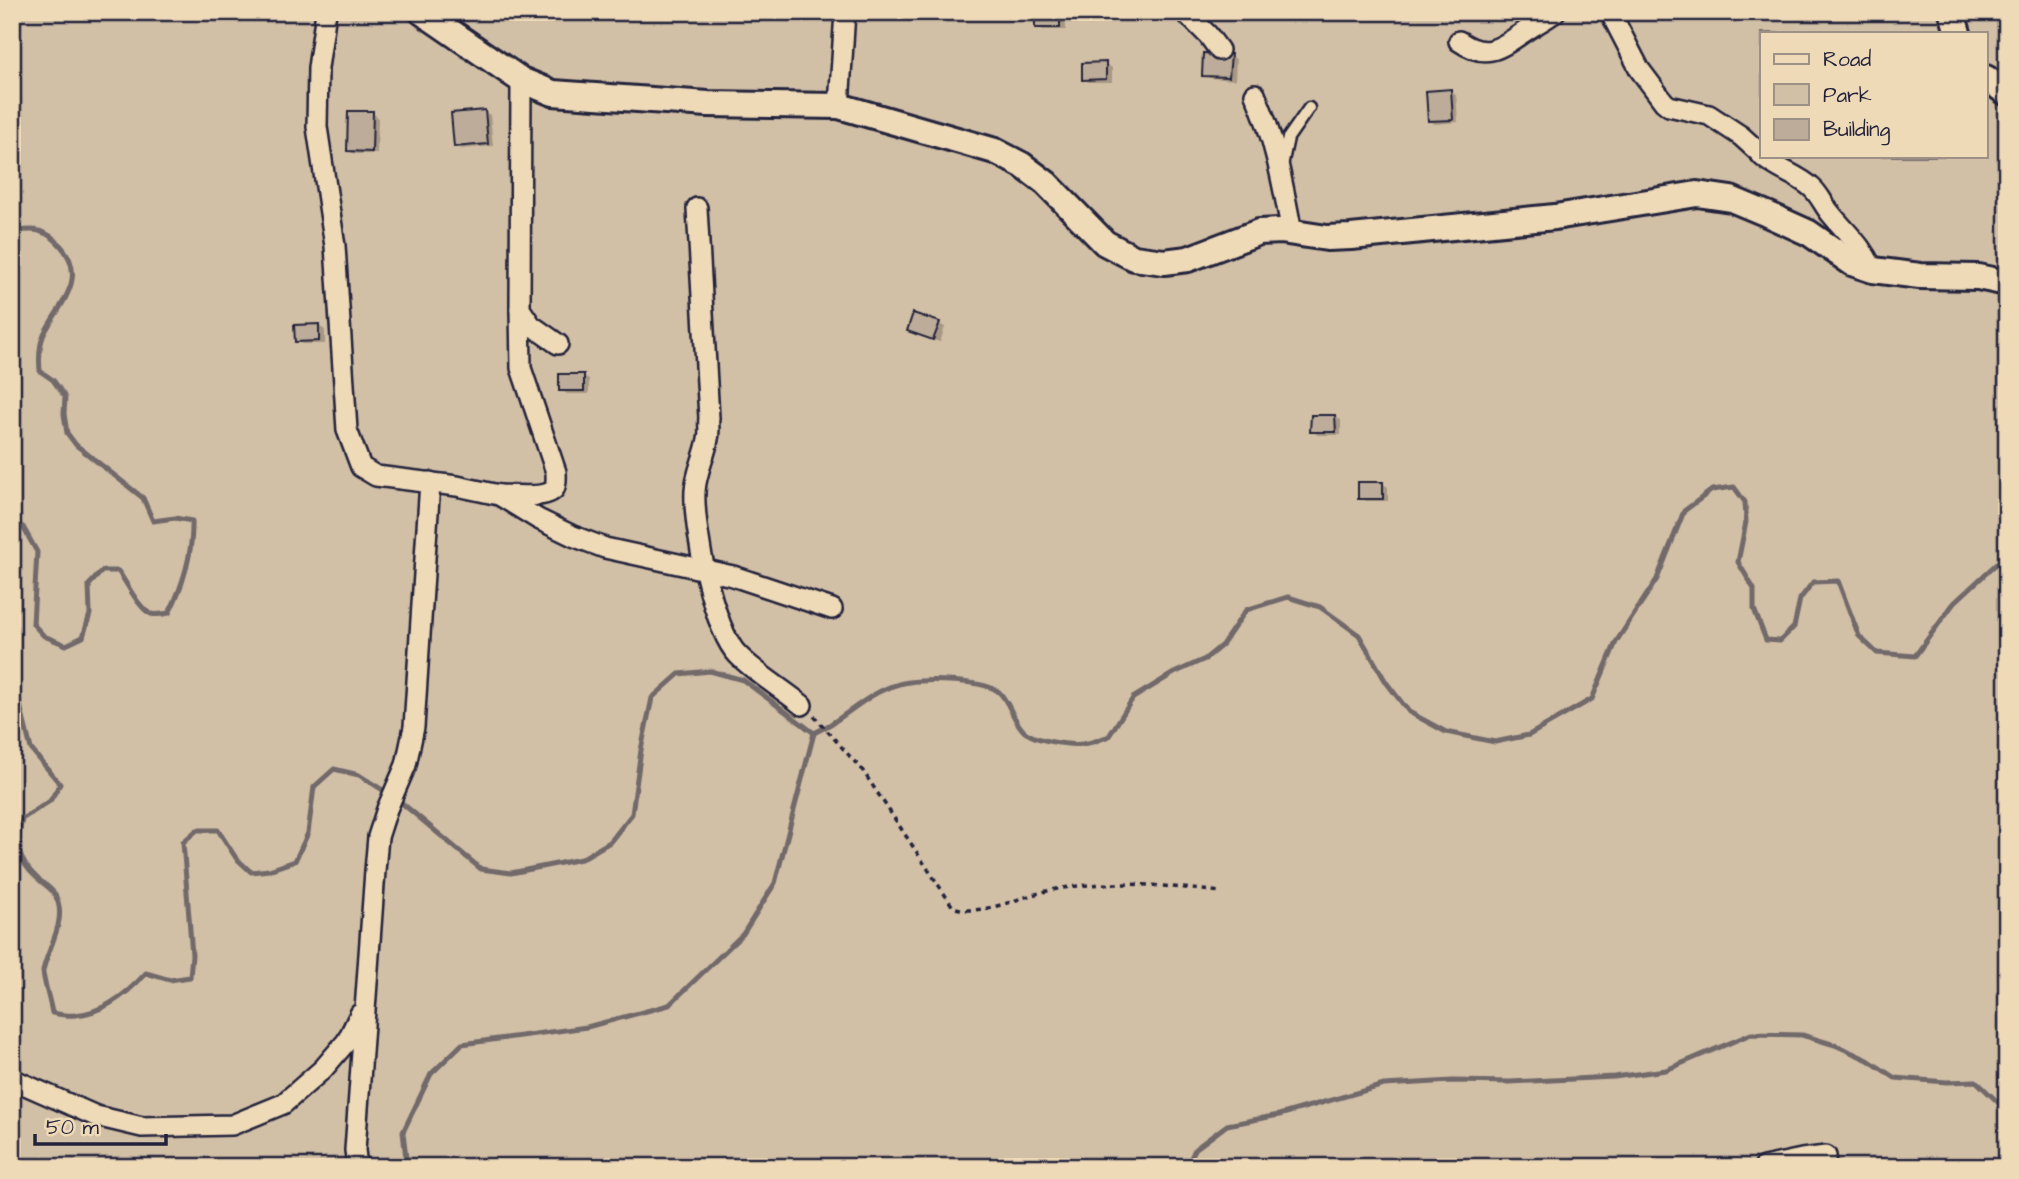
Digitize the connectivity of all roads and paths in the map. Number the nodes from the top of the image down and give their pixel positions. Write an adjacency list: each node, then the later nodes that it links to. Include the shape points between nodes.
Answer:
1 (326, 12): 26 (street, via 318,68 317,127 335,246 347,430 361,467 376,476)
2 (422, 12): 12 (street)
3 (845, 12): 15 (street)
4 (1185, 12): 10 (street)
5 (1555, 12): 9 (street, via 1491,51 1480,52)
6 (1610, 12): 17 (street, via 1640,70 1664,102 1709,115)
7 (1952, 12): 8 (street)
8 (1958, 32)
9 (1459, 41)
10 (1219, 50)
11 (1988, 79): 13 (street)
12 (521, 80): 15 (street, via 554,93 597,97); 24 (street)
13 (2007, 93)
14 (1255, 94): 19 (street)
15 (839, 106): 21 (street, via 995,150 1046,183 1105,243 1135,258 1188,259 1259,232)
16 (1309, 108): 19 (lane, via 1288,138)
17 (1760, 154)
18 (1764, 158): 22 (street, via 1814,189 1864,250)
19 (1280, 173): 21 (street)
20 (696, 208): 28 (street, via 709,418 695,492)
21 (1292, 233): 22 (street, via 1327,238 1378,235 1555,217 1697,194 1768,214 1809,233 1852,263)
22 (1873, 270): 23 (street)
23 (2007, 283)
24 (520, 309): 25 (street, via 531,325); 27 (street, via 521,368 556,472 555,485 542,495)
25 (558, 344)
26 (430, 482): 27 (street); 32 (street, via 415,727 406,765 378,837)
27 (499, 495): 28 (street, via 573,537)
28 (706, 570): 29 (street); 30 (street, via 716,614 736,654)
29 (832, 609)
30 (802, 705): 31 (path, via 863,771 953,907 965,911 1098,883)
31 (1221, 892)
32 (365, 1007): 33 (street, via 347,1041 323,1069 283,1104 232,1125 142,1127 96,1116); 35 (street)
33 (12, 1079)
34 (1826, 1156): 36 (street)
35 (357, 1167)
36 (1764, 1167)

